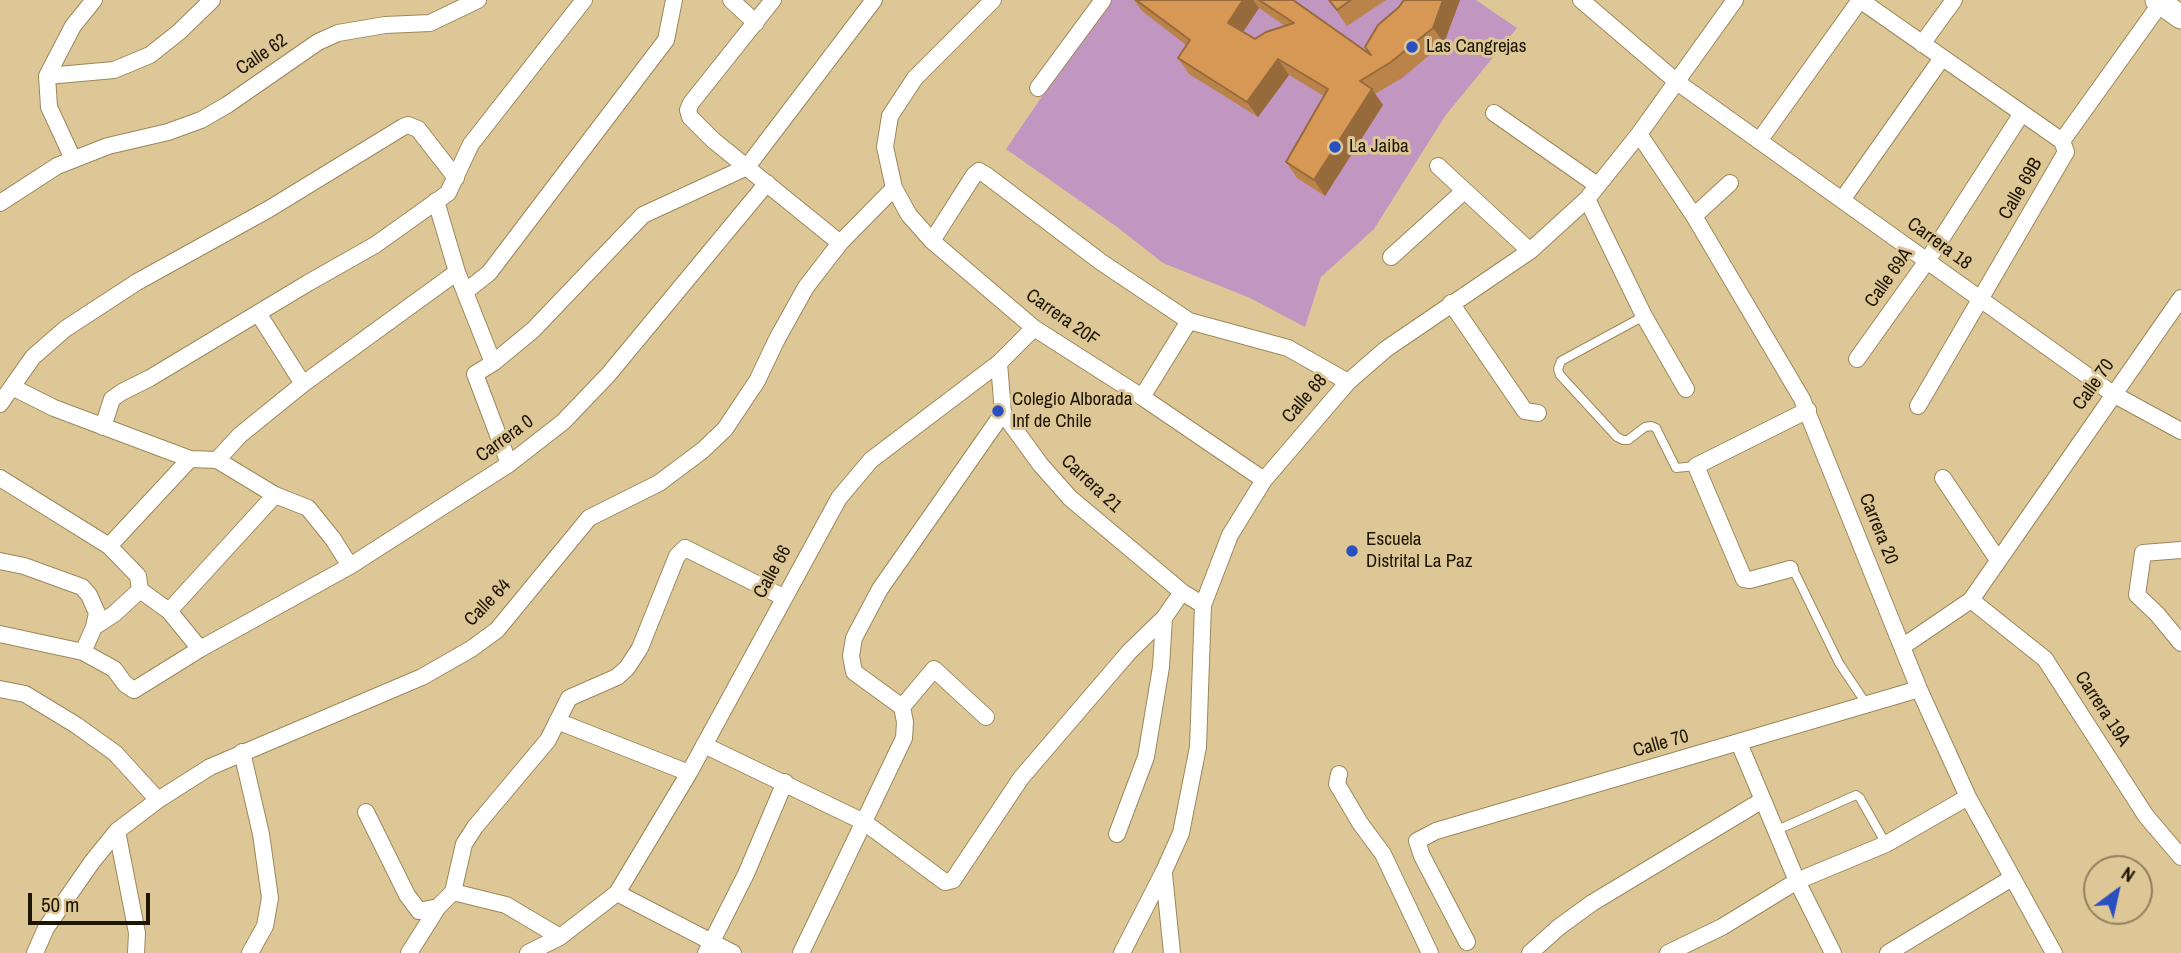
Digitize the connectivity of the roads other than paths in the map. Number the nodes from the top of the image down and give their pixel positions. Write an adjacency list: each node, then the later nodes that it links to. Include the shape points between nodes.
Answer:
1 (94, 0): 20 (street, via 73,26)
2 (212, 0): 20 (street, via 150,55 114,70)
3 (478, 0): 28 (street, Calle 62, via 430,23 338,33 201,120)
4 (584, 0): 31 (street, via 471,144)
5 (674, 0): 48 (street, via 666,40 489,273)
6 (731, 0): 17 (street)
7 (773, 0): 17 (street)
8 (874, 0): 30 (street)
9 (993, 0): 35 (street, Carrera 20F, via 915,78 890,116 885,147)
10 (1103, 0): 22 (street)
11 (1581, 0): 21 (street, Carrera 18)
12 (1735, 0): 21 (street, Calle 68)
13 (1860, 0): 18 (street); 26 (street)
14 (1954, 0): 18 (street)
15 (2160, 1): 16 (main road); 27 (street, Calle 69B)
16 (2181, 17)
17 (756, 23): 30 (street, via 688,110 713,140)
18 (1922, 44): 19 (street)
19 (1942, 58): 24 (street); 38 (street)
20 (47, 76): 28 (street, via 49,107)
21 (1677, 82): 25 (street, Calle 68); 26 (street, Carrera 18)
22 (1038, 88)
23 (1494, 113): 34 (street)
24 (2022, 113): 27 (street); 46 (street, Calle 69A)
25 (1639, 134): 34 (street, Calle 68); 41 (street, Carrera 20)
26 (1759, 141): 38 (street, Carrera 18)
27 (2062, 141): 50 (street, Calle 69B, via 2066,152)
28 (73, 159): 40 (street, Calle 62)
29 (1437, 166): 36 (street)
30 (747, 167): 32 (street); 57 (street, via 643,215 533,330)
31 (456, 178): 39 (street, via 448,193); 61 (street, via 418,130 403,127 65,329 33,358)
32 (767, 183): 43 (street); 74 (street, Carrera 0, via 608,375 563,422)
33 (1730, 183): 41 (street)
34 (1597, 185): 37 (street, Calle 68)
35 (894, 188): 42 (street, Carrera 20F, via 909,215); 43 (street, Calle 64)
36 (1463, 192): 44 (street); 45 (street)
37 (1587, 198): 44 (street, Calle 68); 53 (street)
38 (1842, 200): 46 (street, Carrera 18)
39 (436, 201): 47 (street); 52 (street, via 375,245)
40 (0, 203)
41 (1694, 216): 67 (street, Carrera 20)
42 (932, 240): 54 (street, via 979,171); 55 (street, Carrera 20F)
43 (840, 243): 107 (street, Calle 64, via 806,287 757,381 725,429 659,482 589,518 497,629 422,677)
44 (1530, 251): 51 (street, Calle 68)
45 (1391, 257)
46 (1927, 261): 50 (street, Carrera 18); 56 (street, Calle 69A)
47 (457, 272): 48 (street); 60 (street)
48 (465, 292): 57 (street)
49 (2181, 298): 63 (street, Calle 70)
50 (1982, 300): 63 (street, Carrera 18); 66 (street, Calle 69B)
51 (1451, 303): 59 (street, Calle 68); 69 (street, via 1525,411)
52 (258, 313): 60 (street); 70 (street, via 112,399)
53 (1644, 316): 62 (street); 75 (lane, via 1561,361 1560,375 1616,437 1628,440 1651,426 1676,468)
54 (1189, 321): 59 (street, via 1288,348); 64 (street)
55 (1034, 328): 58 (street, Calle 66); 64 (street, Carrera 20F)
56 (1857, 359)
57 (493, 363): 74 (street, via 475,374)
58 (999, 363): 68 (street); 88 (street, Calle 66, via 871,460 839,498)
59 (1348, 382): 78 (street, Calle 68)
60 (303, 384): 73 (street, via 240,435)
61 (12, 387): 65 (street); 70 (street)
62 (1686, 389)
63 (2113, 394): 71 (street, Carrera 18); 82 (street, Calle 70)
64 (1142, 397): 78 (street, Carrera 20F)
65 (0, 404)
66 (1918, 405)
67 (1808, 410): 75 (street); 96 (street, Carrera 20)
68 (1003, 412): 87 (street, Carrera 21, via 1070,498); 102 (street, via 880,589 855,638 854,672)
69 (1538, 413)
70 (103, 427): 72 (street)
71 (2181, 431)
72 (190, 460): 73 (street); 80 (street)
73 (217, 460): 79 (street)
74 (509, 464): 84 (street, Carrera 0)
75 (1696, 466): 85 (street, via 1744,579)
76 (0, 478): 80 (street)
77 (1943, 478): 82 (street)
78 (1264, 480): 90 (street, Calle 68, via 1230,535)
79 (275, 495): 84 (street, via 308,508); 91 (street)
80 (109, 546): 86 (street, via 138,576)
81 (2181, 550): 95 (street, via 2143,553 2137,595)
82 (1998, 560): 89 (street, Calle 70)
83 (0, 561): 93 (street, via 82,587 97,613)
84 (350, 566): 97 (street, Carrera 0)
85 (1790, 569): 101 (lane, via 1839,663)
86 (140, 590): 91 (street); 93 (street)
87 (1182, 592): 90 (street, Carrera 21); 92 (street)
88 (783, 597): 104 (street, via 685,548 677,556 640,648 627,668 569,698); 106 (street, Calle 66)
89 (1971, 600): 96 (street, Calle 70); 120 (street, Carrera 19A, via 2045,659 2146,816)
90 (1203, 605): 121 (street, Calle 68, via 1198,747 1181,833)
91 (169, 611): 97 (street)
92 (1164, 618): 115 (street, via 1021,778 953,880 945,882); 118 (street, via 1146,757)
93 (94, 627): 98 (street)
94 (0, 634): 98 (street)
95 (2181, 643)
96 (1902, 647): 100 (street, Carrera 20)
97 (200, 649): 98 (street, Carrera 0, via 134,690 114,669)
98 (83, 652)
99 (0, 688): 112 (street, via 25,694 76,725 115,753)
100 (1919, 689): 101 (street, Calle 70); 111 (street, Carrera 20)
101 (1867, 705): 105 (street, Calle 70)
102 (902, 707): 103 (street, via 934,669); 115 (street, via 904,738)
103 (986, 717)
104 (557, 721): 108 (street); 124 (street, via 548,740 464,845)
105 (1738, 743): 113 (street); 128 (street, Calle 70, via 1436,831 1417,841)
106 (704, 745): 108 (street, Calle 66); 110 (street)
107 (242, 752): 112 (street, Calle 64); 132 (street, via 270,898 265,926)
108 (689, 773): 125 (street, Calle 66)
109 (1339, 774): 139 (street, via 1337,784 1383,854)
110 (785, 782): 115 (street); 129 (street)
111 (1968, 797): 119 (street); 122 (street, Carrera 20)
112 (158, 800): 116 (street, Calle 64)
113 (1761, 801): 117 (street); 140 (street, via 1592,903)
114 (366, 812): 126 (street, via 419,911)
115 (864, 822): 136 (street)
116 (117, 831): 130 (street, Calle 64, via 70,890); 131 (street, via 137,933)
117 (1775, 831): 119 (lane, via 1856,795); 123 (street)
118 (1117, 834)
119 (1886, 844): 123 (street)
120 (2181, 858)
121 (1164, 871): 137 (street, Calle 68); 138 (street)
122 (2012, 878): 143 (street); 144 (street, Carrera 20)
123 (1797, 881): 141 (street, via 1722,927); 142 (street)
124 (453, 892): 126 (street); 127 (street, via 506,905)
125 (617, 893): 127 (street); 129 (street)
126 (438, 907): 133 (street)
127 (560, 937): 134 (street)
128 (1467, 942)
129 (709, 947): 135 (street)
130 (35, 953)
131 (136, 953)
132 (250, 953)
133 (410, 953)
134 (528, 953)
135 (733, 953)
136 (801, 953)
137 (1122, 953)
138 (1172, 953)
139 (1430, 953)
140 (1530, 953)
141 (1668, 953)
142 (1833, 953)
143 (1888, 953)
144 (2054, 953)

